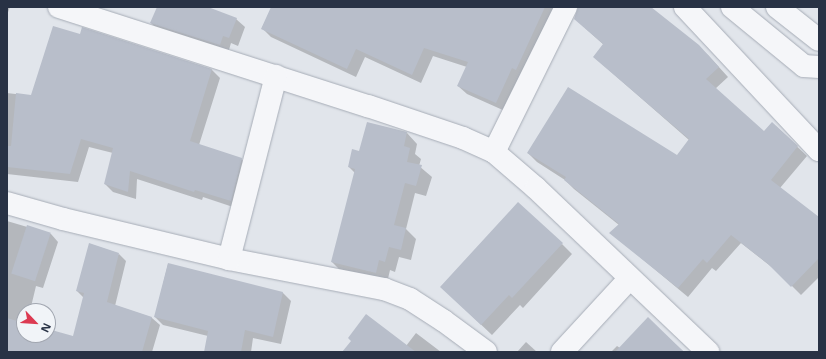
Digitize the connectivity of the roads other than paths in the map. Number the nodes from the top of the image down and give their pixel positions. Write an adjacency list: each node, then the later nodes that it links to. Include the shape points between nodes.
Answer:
1 (59, 7): 8 (street)
2 (566, 7): 10 (street)
3 (685, 7): 9 (street)
4 (732, 7): 7 (street, via 804,66)
5 (777, 7): 6 (street)
6 (819, 40)
7 (819, 68)
8 (276, 76): 10 (street, via 463,138); 12 (street)
9 (819, 150)
10 (494, 152): 13 (street, via 536,188)
11 (7, 203): 12 (street)
12 (229, 259): 14 (street, via 384,289 410,299)
13 (630, 278): 15 (street); 16 (street)
14 (486, 352)
15 (562, 352)
16 (708, 352)

